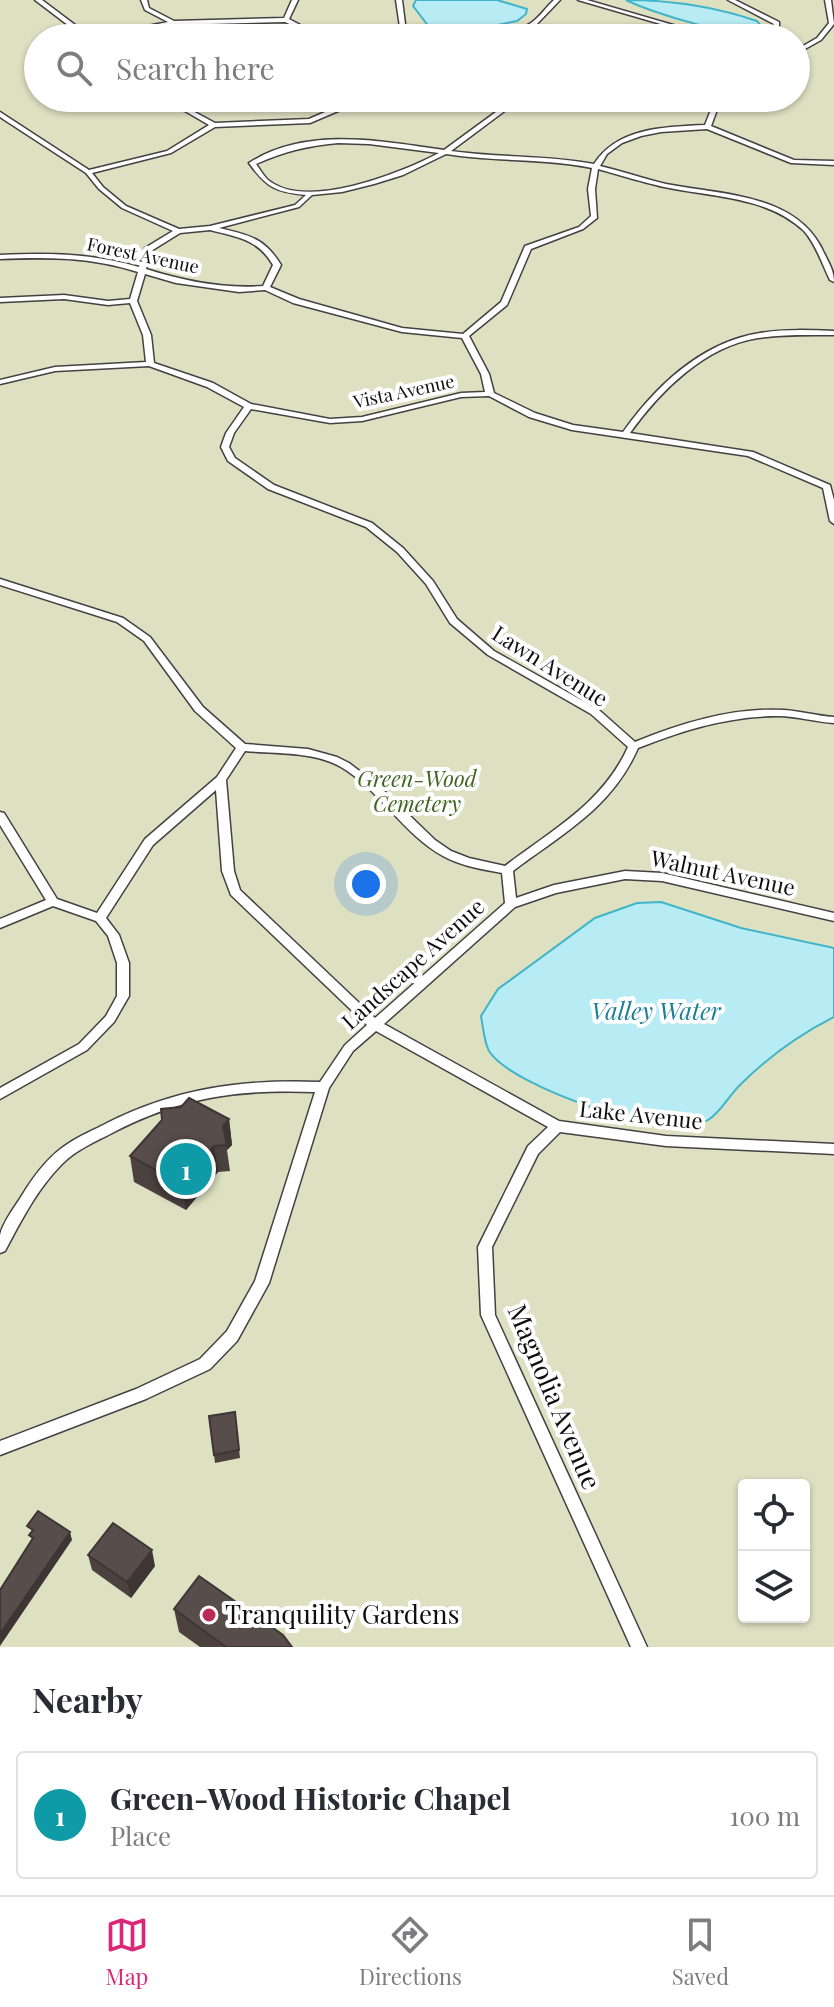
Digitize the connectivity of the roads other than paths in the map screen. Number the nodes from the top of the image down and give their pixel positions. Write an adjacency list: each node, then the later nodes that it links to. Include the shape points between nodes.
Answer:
1 (38, 0): 11 (lane)
2 (144, 0): 10 (lane, via 147,9)
3 (295, 0): 9 (lane)
4 (399, 0): 14 (lane)
5 (557, 0): 15 (lane)
6 (581, 0): 16 (lane)
7 (731, 0): 17 (lane)
8 (828, 0): 18 (lane, via 832,23)
9 (286, 20): 10 (lane); 13 (lane)
10 (172, 23): 12 (lane)
11 (71, 24)
12 (167, 24)
13 (294, 24)
14 (402, 24)
15 (532, 24)
16 (666, 24)
17 (777, 24)
18 (810, 44)
19 (191, 112): 24 (lane)
20 (331, 112): 24 (lane, via 293,124)
21 (500, 112): 26 (lane)
22 (713, 112): 25 (lane)
23 (0, 114): 29 (lane)
24 (214, 125): 29 (lane, via 169,152)
25 (708, 127): 27 (lane, via 793,162); 28 (lane, via 627,139 605,151)
26 (444, 153): 28 (lane); 30 (lane, via 384,181); 30 (lane, via 323,142 284,148 252,163 256,174 278,187)
27 (834, 163)
28 (593, 166): 35 (lane, via 777,210 817,238); 40 (lane, via 590,196 595,217 581,228 528,248 504,303)
29 (88, 172): 32 (lane, via 124,207)
30 (309, 196): 31 (lane, via 297,206)
31 (210, 228): 32 (lane); 36 (lane, via 251,238 270,253 277,265)
32 (178, 231): 34 (lane, via 148,250)
33 (0, 257): 34 (lane, Forest Avenue, via 57,255)
34 (142, 270): 36 (lane, Forest Avenue, via 176,281 239,290); 38 (lane)
35 (834, 280)
36 (266, 288): 40 (lane, Forest Avenue, via 402,330)
37 (0, 300): 38 (lane)
38 (133, 301): 41 (lane, via 147,335)
39 (834, 333): 45 (lane, via 758,335 719,347 662,390)
40 (465, 336): 43 (lane)
41 (150, 364): 42 (lane, via 55,369); 44 (lane, Vista Avenue, via 210,385)
42 (0, 382)
43 (490, 394): 44 (lane, Vista Avenue, via 330,421); 45 (lane, via 532,415)
44 (249, 406): 50 (lane, Lawn Avenue, via 225,447 231,459 271,487 369,525 430,583 453,621 491,653 595,712)
45 (624, 436): 46 (lane, via 750,454)
46 (830, 486): 47 (lane)
47 (834, 521)
48 (0, 582): 51 (lane, via 120,620 147,639 192,700)
49 (834, 720): 50 (lane, via 779,713 708,721)
50 (634, 746): 54 (lane, via 621,777 600,800)
51 (242, 747): 52 (lane); 54 (lane, via 316,754 345,765 445,851)
52 (221, 780): 58 (lane, via 149,842); 60 (lane, Lake Avenue, via 228,871 235,892)
53 (0, 816): 55 (lane)
54 (507, 870): 56 (lane, Landscape Avenue)
55 (53, 902): 58 (lane); 59 (lane)
56 (511, 904): 57 (lane, Walnut Avenue, via 625,875 662,877); 60 (lane, Landscape Avenue)
57 (834, 917)
58 (100, 918): 62 (lane, via 123,963 123,996 110,1019 83,1047)
59 (0, 924)
60 (374, 1024): 61 (lane, Landscape Avenue, via 349,1048); 63 (lane, Lake Avenue)
61 (323, 1087): 65 (lane, via 262,1084 187,1095 120,1122 67,1151); 66 (lane, Landscape Avenue, via 262,1283 232,1336 205,1364)
62 (0, 1094)
63 (557, 1126): 64 (lane, Lake Avenue, via 666,1141); 67 (lane, Magnolia Avenue, via 533,1150 485,1247 488,1315)
64 (834, 1149)
65 (0, 1247)
66 (0, 1448)
67 (639, 1647)

